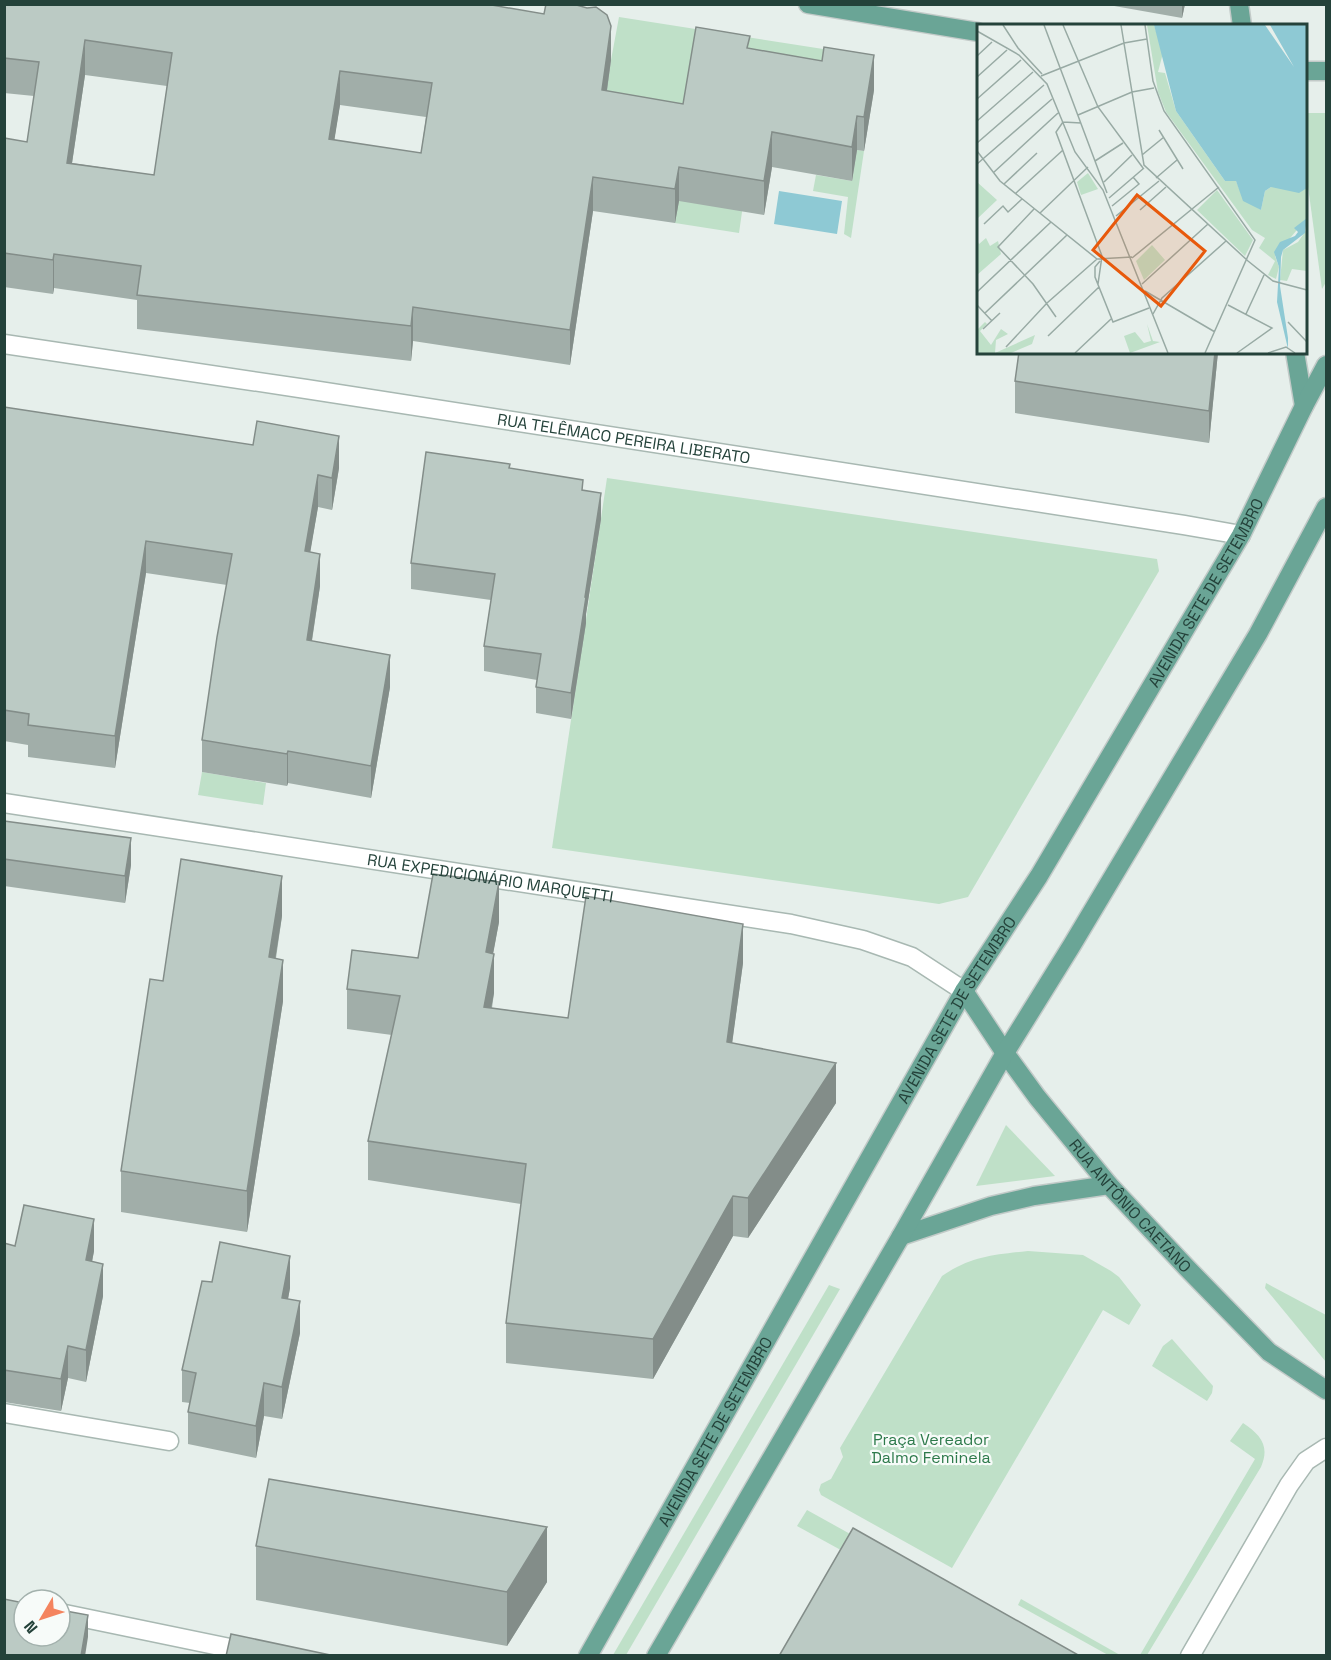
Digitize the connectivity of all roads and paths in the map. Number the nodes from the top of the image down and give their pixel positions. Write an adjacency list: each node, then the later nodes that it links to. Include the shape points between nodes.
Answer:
1 (808, 4): 4 (main road)
2 (1239, 4): 3 (main road)
3 (1242, 24)
4 (977, 32)
5 (1307, 71): 6 (main road)
6 (1326, 71)
7 (4, 344): 12 (street, RUA TELÊMACO PEREIRA LIBERATO)
8 (1295, 354): 10 (main road)
9 (1326, 365): 10 (main road, AVENIDA SETE DE SETEMBRO)
10 (1304, 406): 12 (main road, AVENIDA SETE DE SETEMBRO)
11 (1326, 507): 15 (main road, via 1258,634)
12 (1241, 536): 14 (main road, AVENIDA SETE DE SETEMBRO, via 1039,876)
13 (4, 803): 14 (street, RUA EXPEDICIONÁRIO MARQUETTI, via 790,924 863,940 912,957)
14 (964, 991): 15 (main road, RUA ANTÔNIO CAETANO); 24 (main road, AVENIDA SETE DE SETEMBRO)
15 (1005, 1053): 16 (main road, RUA ANTÔNIO CAETANO); 17 (main road)
16 (1109, 1185): 17 (main road, via 991,1206); 18 (main road, RUA ANTÔNIO CAETANO, via 1269,1352)
17 (901, 1236): 25 (main road)
18 (1326, 1390)
19 (4, 1413): 20 (street)
20 (169, 1441)
21 (1326, 1448): 26 (street, via 1306,1461 1289,1485)
22 (72, 1615): 23 (street)
23 (268, 1656)
24 (588, 1656)
25 (656, 1656)
26 (1190, 1656)

